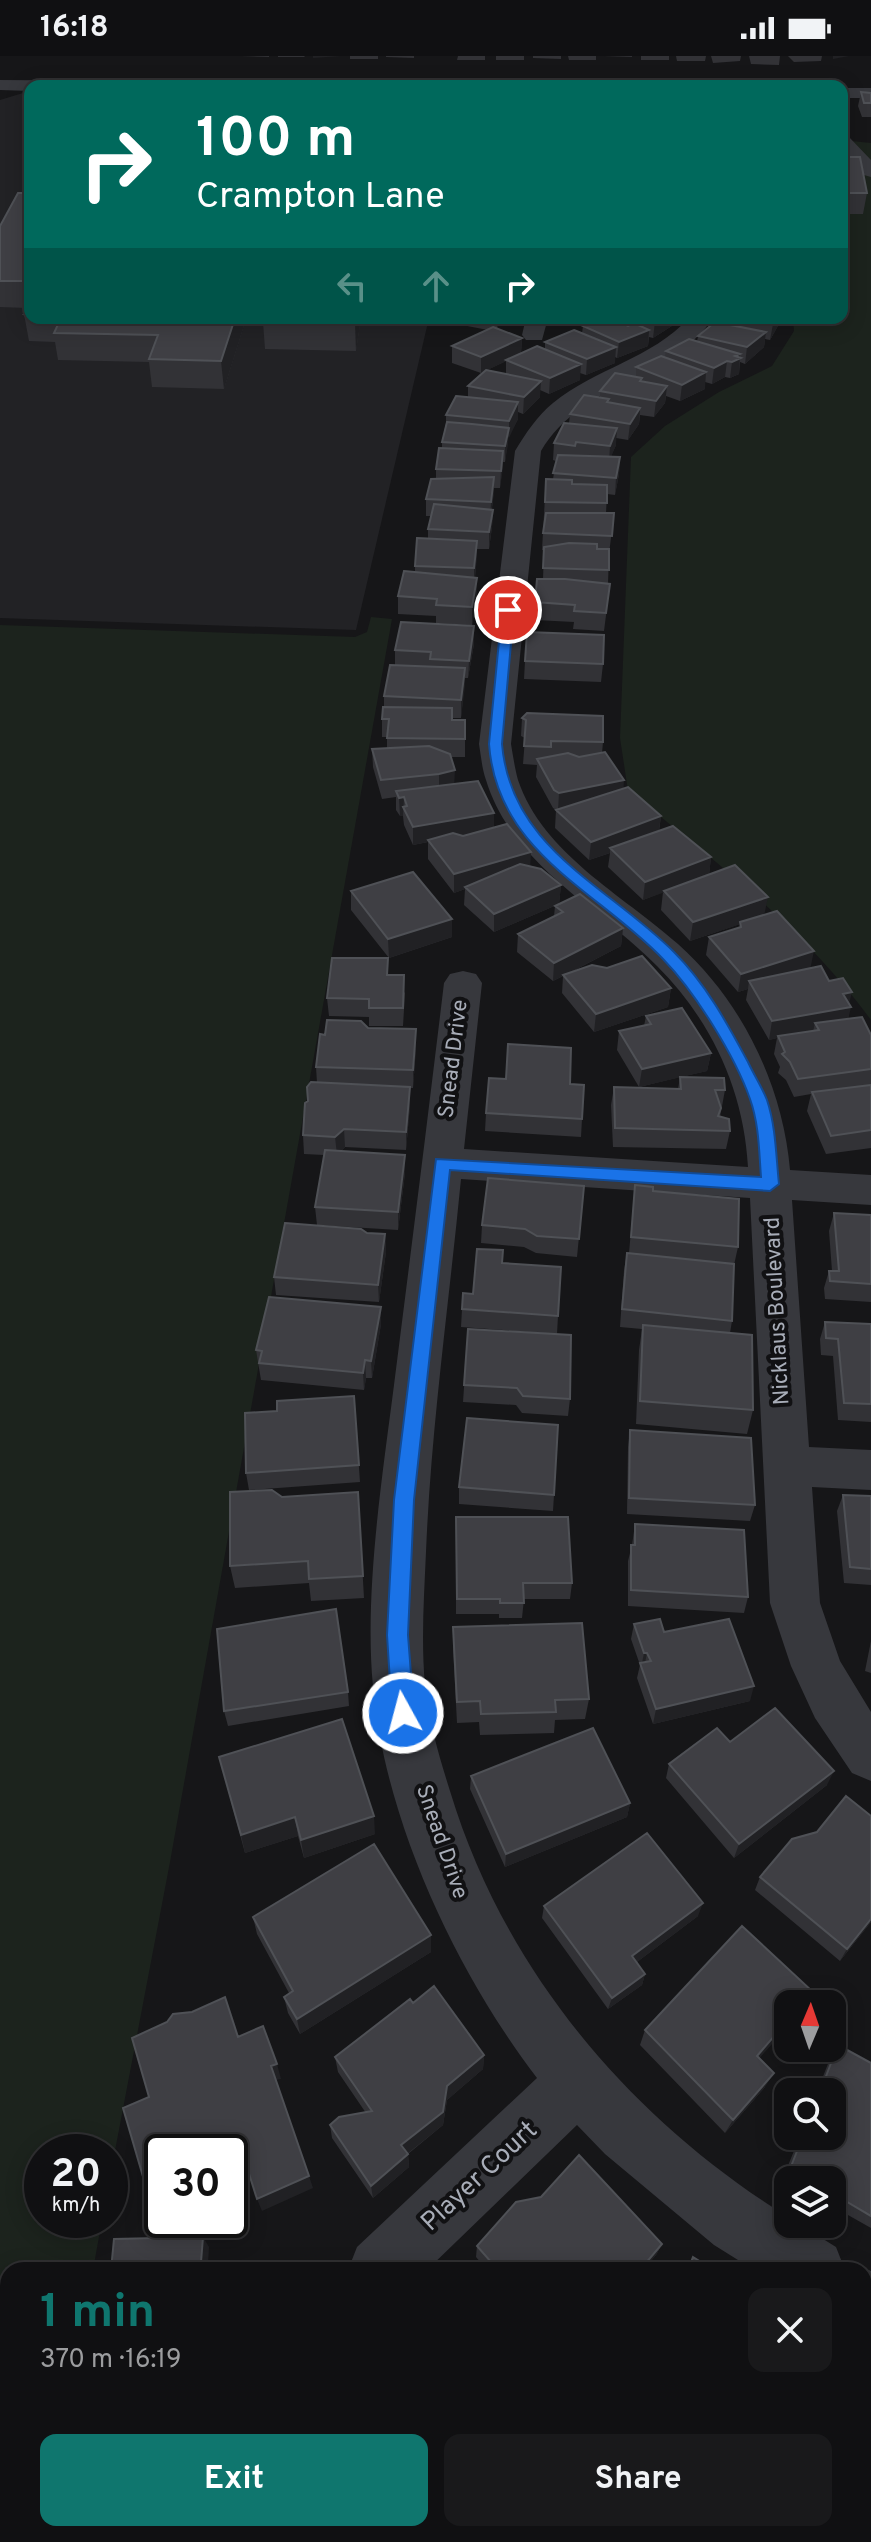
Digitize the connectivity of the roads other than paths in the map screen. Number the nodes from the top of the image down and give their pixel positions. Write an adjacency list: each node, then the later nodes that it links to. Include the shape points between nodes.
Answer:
1 (0, 85): 2 (street)
2 (24, 85)
3 (848, 93): 4 (street)
4 (871, 93)
5 (848, 147): 6 (street)
6 (871, 171)
7 (697, 324): 10 (street, Nicklaus Boulevard, via 660,355 567,403 541,427 528,451 495,744 503,788 529,834 668,955 711,1008 758,1098)
8 (463, 983): 9 (street, Snead Drive)
9 (442, 1163): 10 (street); 15 (street, Snead Drive, via 404,1500 399,1686 407,1739 465,1908 533,2024)
10 (770, 1184): 11 (street); 12 (street, Nicklaus Boulevard)
11 (871, 1190)
12 (788, 1466): 13 (street); 14 (street, Nicklaus Boulevard, via 795,1603 811,1659 839,1714)
13 (871, 1470)
14 (871, 1755)
15 (578, 2082): 16 (street, Player Court); 17 (street, Snead Drive, via 627,2132 737,2222)
16 (389, 2262)
17 (800, 2262)

